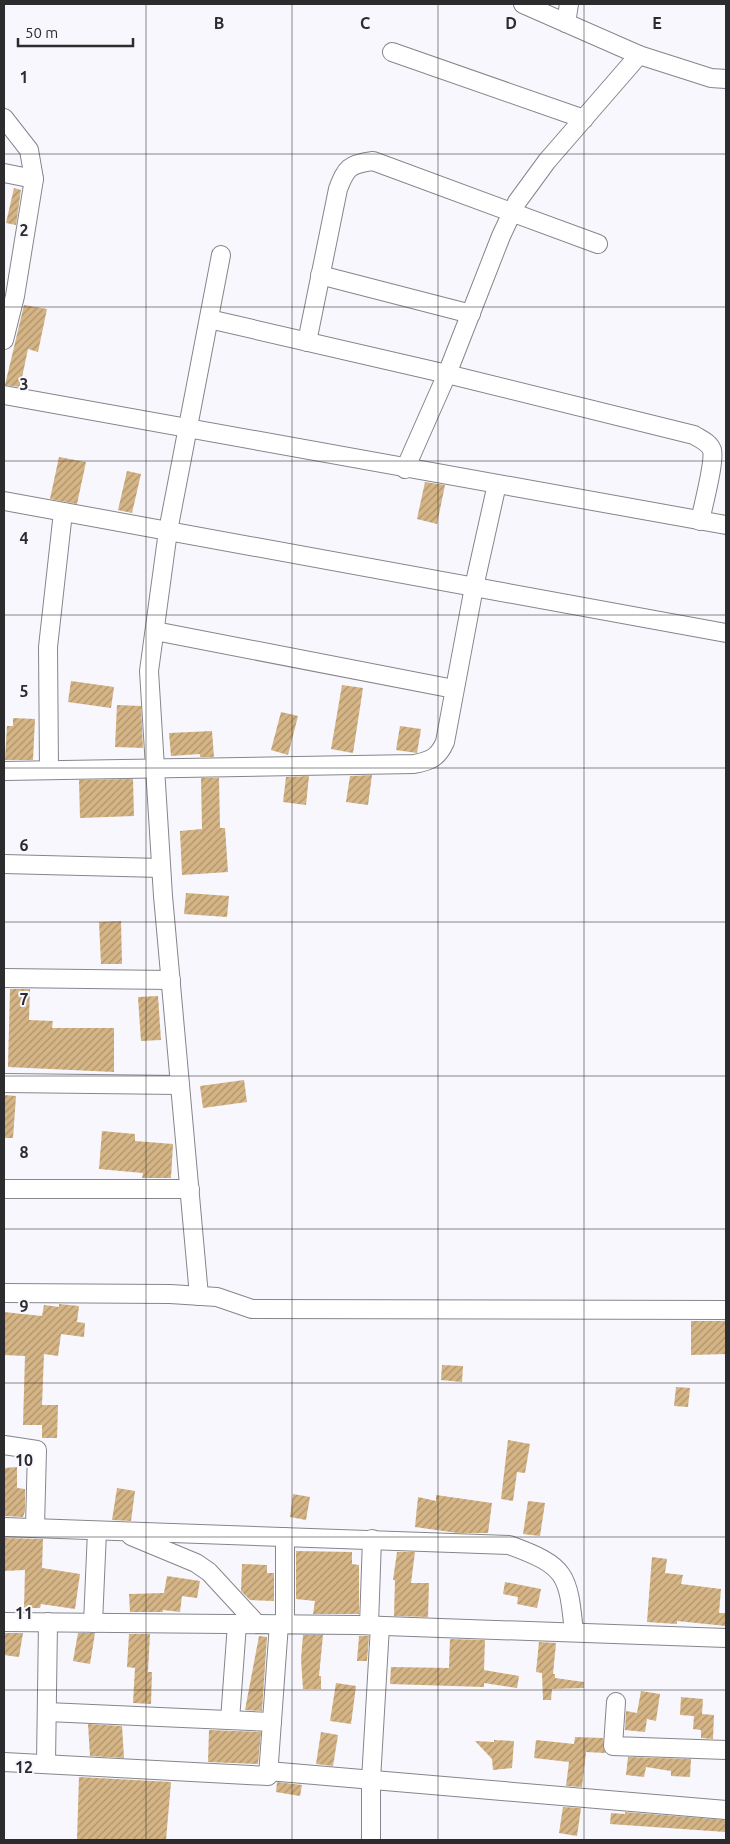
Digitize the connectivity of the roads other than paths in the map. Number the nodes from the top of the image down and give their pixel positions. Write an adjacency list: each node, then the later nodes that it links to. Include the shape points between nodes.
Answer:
1 (523, 4): 3 (street)
2 (569, 4): 3 (street)
3 (566, 23): 5 (street)
4 (392, 52): 8 (street)
5 (639, 55): 6 (street, via 712,78); 8 (street)
6 (726, 79)
7 (4, 118): 10 (street, via 28,150)
8 (584, 119): 11 (street, via 547,161)
9 (4, 173): 10 (street)
10 (34, 179): 17 (street, via 15,296)
11 (512, 212): 12 (street); 14 (street, via 373,161 356,163 345,172 338,189); 15 (street)
12 (598, 244)
13 (221, 255): 16 (street)
14 (320, 275): 15 (street); 18 (street)
15 (471, 314): 19 (street)
16 (209, 319): 18 (street); 21 (street)
17 (4, 340)
18 (307, 342): 19 (street)
19 (447, 374): 22 (street); 26 (street, via 694,435 706,441 712,450 712,460)
20 (4, 395): 21 (street)
21 (189, 427): 22 (street); 28 (street)
22 (405, 469): 23 (street)
23 (497, 484): 26 (street); 29 (street)
24 (4, 501): 25 (street)
25 (63, 512): 28 (street); 34 (street, via 48,647)
26 (700, 521): 27 (street)
27 (726, 526)
28 (168, 531): 29 (street); 30 (street)
29 (474, 587): 31 (street); 32 (street)
30 (155, 631): 32 (street); 33 (street, via 149,671)
31 (726, 633)
32 (454, 689): 33 (street, via 445,742 441,753 431,761 414,764)
33 (155, 767): 34 (street); 37 (street)
34 (49, 770): 35 (street)
35 (4, 771)
36 (4, 864): 37 (street)
37 (161, 868): 39 (street)
38 (4, 978): 39 (street)
39 (171, 980): 41 (street)
40 (4, 1083): 41 (street)
41 (180, 1085): 43 (street)
42 (4, 1189): 43 (street)
43 (190, 1189): 45 (street)
44 (4, 1293): 45 (street)
45 (199, 1296): 46 (street, via 217,1297 252,1309)
46 (726, 1310)
47 (4, 1444): 49 (street, via 37,1450)
48 (4, 1527): 49 (street)
49 (35, 1527): 50 (street)
50 (96, 1531): 51 (street); 56 (street)
51 (120, 1532): 52 (street); 58 (street, via 209,1572)
52 (284, 1537): 53 (street); 59 (street)
53 (372, 1539): 60 (street); 61 (street, via 509,1545 526,1551 552,1564 562,1574 568,1586)
54 (4, 1622): 55 (street)
55 (48, 1622): 56 (street); 64 (street)
56 (93, 1623): 57 (street)
57 (237, 1624): 58 (street); 65 (street)
58 (257, 1624): 59 (street)
59 (282, 1624): 60 (street); 66 (street)
60 (374, 1626): 61 (street); 71 (street)
61 (574, 1632): 62 (street)
62 (726, 1638)
63 (616, 1702): 67 (street, via 613,1746)
64 (47, 1712): 65 (street); 69 (street)
65 (230, 1720): 66 (street)
66 (272, 1722): 70 (street)
67 (726, 1750)
68 (4, 1762): 69 (street)
69 (46, 1763): 70 (street, via 268,1776)
70 (268, 1771): 71 (street)
71 (371, 1780): 72 (street); 73 (street)
72 (726, 1810)
73 (372, 1840)

